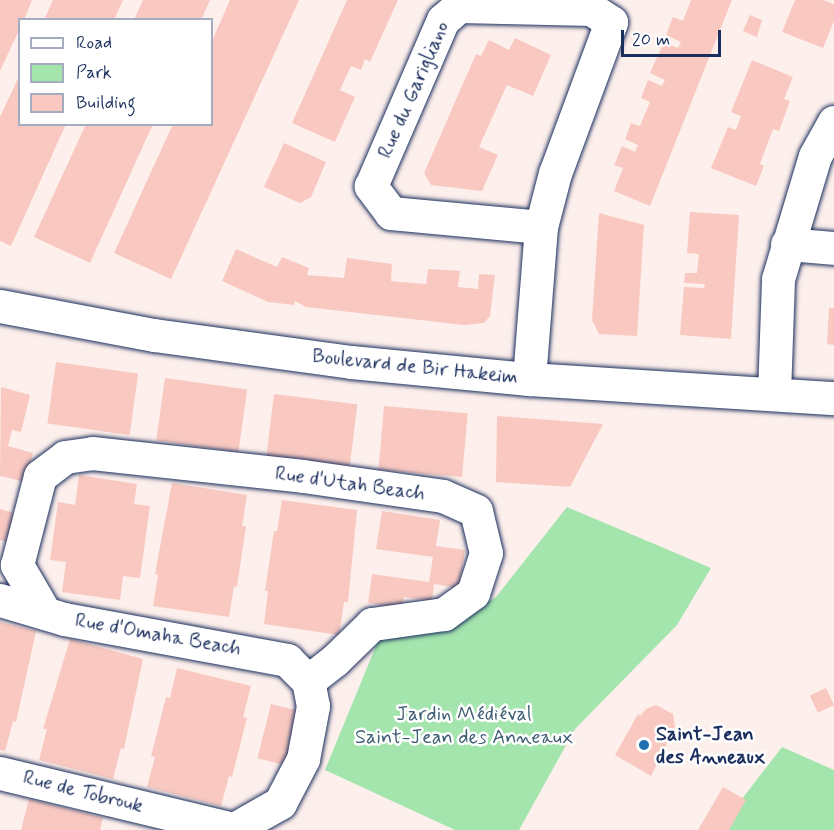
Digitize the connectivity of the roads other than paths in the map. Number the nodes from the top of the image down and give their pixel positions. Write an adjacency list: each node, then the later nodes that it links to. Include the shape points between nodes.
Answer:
1 (834, 122): 3 (street, via 816,156)
2 (541, 227): 2 (street, Rue du Garigliano, via 391,213 371,186 443,20 459,6 591,9 611,22 555,173); 6 (street, Rue du Garigliano)
3 (787, 244): 4 (street); 7 (street, via 778,279)
4 (834, 248)
5 (0, 306): 6 (street, Boulevard de Bir Hakeim, via 154,336 351,362)
6 (529, 379): 7 (street, Boulevard de Bir Hakeim)
7 (774, 394): 8 (street, Boulevard de Bir Hakeim)
8 (834, 398)
9 (8, 566): 11 (street, Rue d'Utah Beach); 12 (street, Rue d'Utah Beach, via 40,476 65,457 92,453 443,496 476,511 486,553 473,593 444,614 372,624)
10 (0, 600): 11 (street, Rue d'Omaha Beach)
11 (45, 613): 12 (street, Rue d'Omaha Beach, via 287,660)
12 (308, 681): 13 (street, Rue de Tobrouk, via 313,706 303,759 280,803 234,829)
13 (0, 773)

